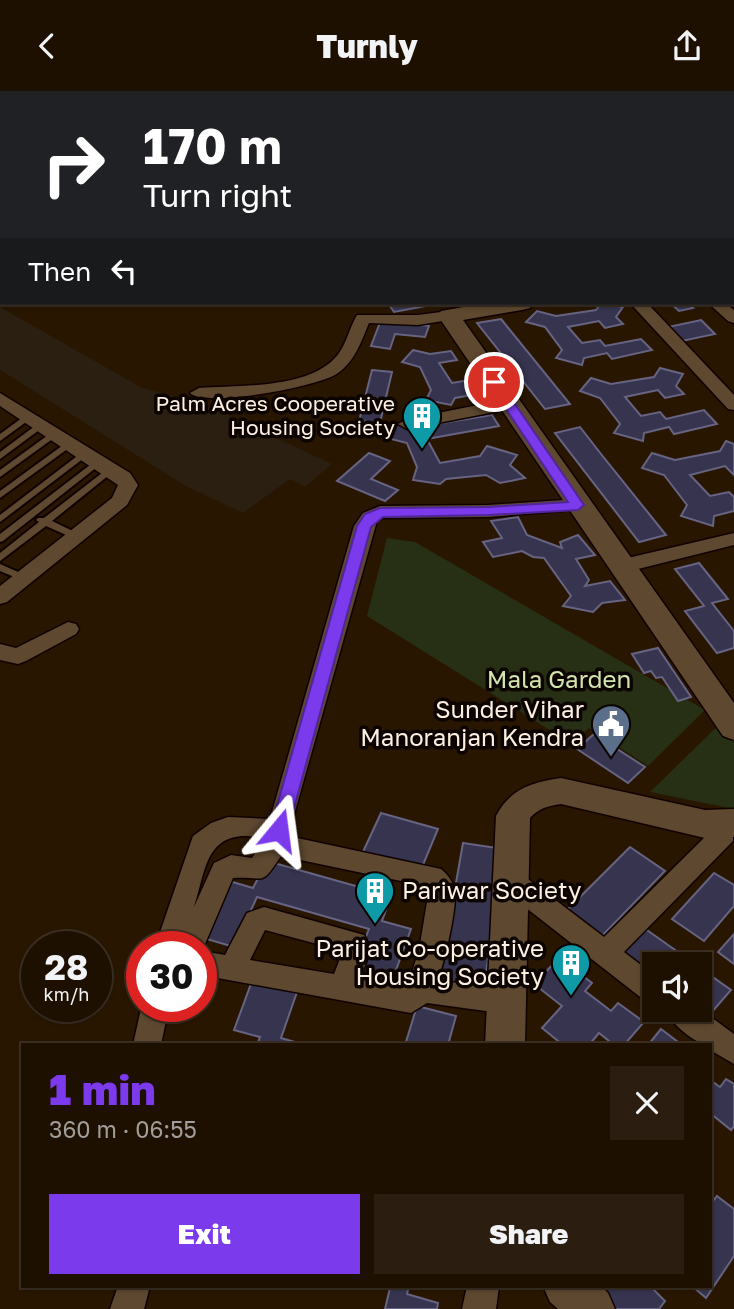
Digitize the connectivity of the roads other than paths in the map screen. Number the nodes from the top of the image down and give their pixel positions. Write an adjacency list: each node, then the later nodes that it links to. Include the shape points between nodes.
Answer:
1 (506, 305): 5 (street)
2 (640, 305): 10 (street)
3 (718, 305): 6 (street)
4 (366, 311): 5 (street, via 418,320); 7 (street, via 343,360 320,378)
5 (449, 316): 8 (street)
6 (734, 318)
7 (199, 393)
8 (509, 404): 11 (street); 18 (street)
9 (4, 405): 13 (street)
10 (734, 405)
11 (407, 424)
12 (0, 438): 13 (lane)
13 (70, 443): 14 (lane); 15 (lane); 16 (lane); 19 (lane); 20 (lane); 22 (lane); 23 (street, via 123,477 128,485 120,501)
14 (0, 456)
15 (0, 474)
16 (0, 495)
17 (0, 502): 19 (lane)
18 (578, 505): 27 (street); 36 (street, via 380,512 370,517 279,830 228,825 211,833 202,843)
19 (13, 508): 20 (lane); 21 (lane)
20 (30, 515): 22 (lane); 24 (lane)
21 (0, 519)
22 (45, 522): 23 (lane); 26 (lane)
23 (76, 536): 29 (street)
24 (0, 539)
25 (734, 539): 27 (street)
26 (0, 558)
27 (622, 566): 33 (street)
28 (0, 567): 29 (lane)
29 (24, 578): 30 (street)
30 (0, 597)
31 (68, 629): 32 (street, via 18,656)
32 (0, 653)
33 (734, 729)
34 (728, 830): 35 (street, via 561,791 537,794 520,804 513,816); 38 (street)
35 (511, 881): 38 (street); 44 (street)
36 (173, 931)
37 (197, 931): 43 (street, via 223,871 231,866 258,870 271,847 283,844 432,877 442,890)
38 (605, 954): 41 (street)
39 (217, 966): 40 (street)
40 (232, 969): 42 (street); 42 (street, via 252,927 264,918 354,943 357,949)
41 (642, 982)
42 (342, 989): 43 (street, via 411,1000)
43 (423, 989): 44 (street)
44 (508, 1001): 48 (street)
45 (152, 1022): 47 (street)
46 (695, 1022): 49 (street)
47 (147, 1043)
48 (505, 1043)
49 (734, 1051)
50 (133, 1288): 53 (street)
51 (483, 1288): 54 (street)
52 (568, 1288): 55 (street)
53 (127, 1309)
54 (479, 1309)
55 (592, 1309)

